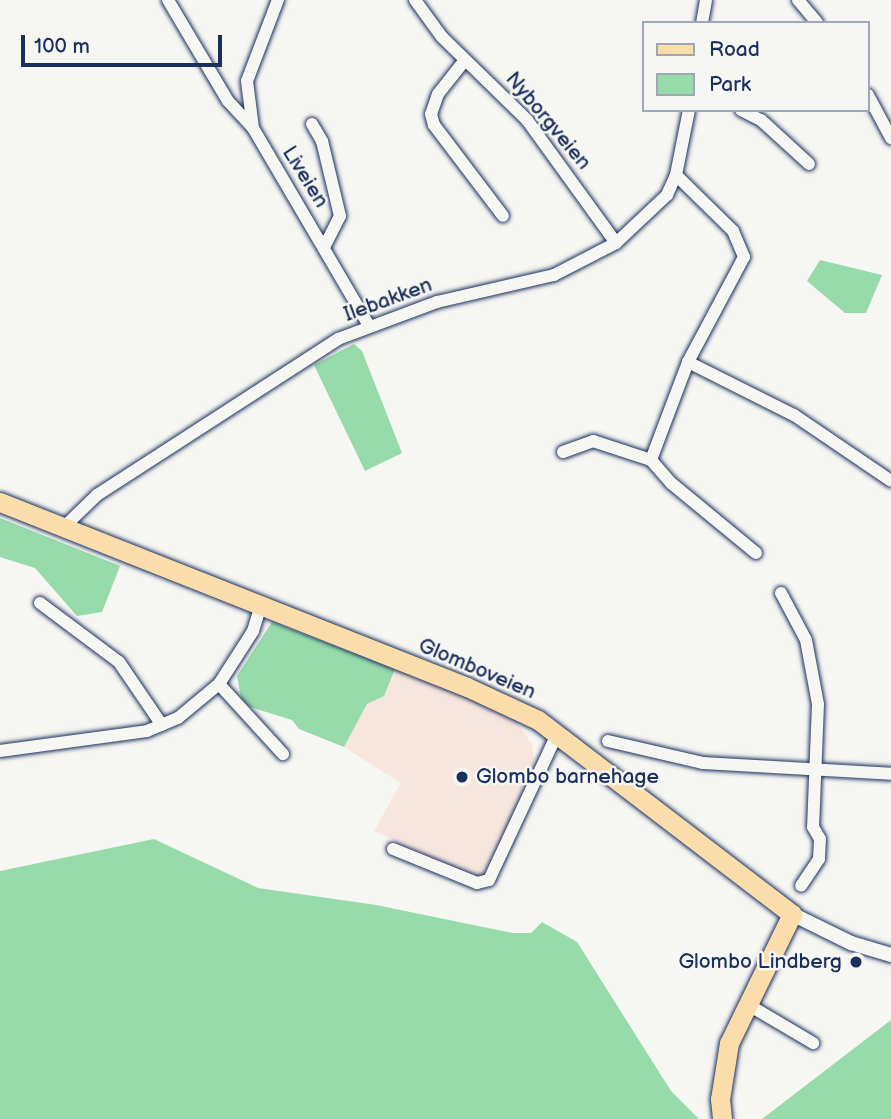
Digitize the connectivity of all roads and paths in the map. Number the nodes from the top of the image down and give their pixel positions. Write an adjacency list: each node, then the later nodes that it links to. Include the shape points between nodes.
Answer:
1 (168, 0): 13 (street, Liveien, via 228,101)
2 (278, 0): 13 (street, Liveien, via 247,81)
3 (415, 0): 8 (street, Nyborgveien)
4 (706, 0): 6 (street)
5 (798, 0): 7 (street)
6 (702, 21)
7 (815, 21)
8 (466, 60): 17 (street, via 438,94 431,114 434,125); 18 (street, Nyborgveien, via 527,120)
9 (870, 99): 14 (street)
10 (689, 112): 16 (street, Ilebakken)
11 (744, 112): 15 (street, via 775,131)
12 (312, 124): 19 (street, Liveien, via 321,141 340,216)
13 (253, 128): 19 (street, Liveien)
14 (891, 138)
15 (809, 164)
16 (676, 175): 18 (street, Ilebakken, via 657,208); 21 (street, via 733,231 744,257)
17 (503, 216)
18 (616, 243): 20 (street, Ilebakken, via 554,275 437,302)
19 (325, 246): 20 (street, Liveien)
20 (369, 324): 26 (street, Ilebakken, via 311,354 97,495)
21 (688, 362): 23 (street); 24 (street, via 794,415)
22 (563, 452): 23 (street, via 593,441)
23 (651, 460): 27 (street, via 671,483)
24 (891, 481)
25 (0, 502): 26 (main road, Glomboveien)
26 (64, 527): 30 (main road, Glomboveien)
27 (757, 553)
28 (781, 593): 37 (street, via 806,640 818,704)
29 (40, 603): 32 (street, via 119,662)
30 (260, 608): 31 (street, via 253,631); 33 (main road, Glomboveien, via 467,687)
31 (219, 684): 32 (street, via 193,708); 36 (street)
32 (162, 725): 35 (street)
33 (558, 732): 39 (street, via 489,880 477,883); 41 (main road, Glomboveien)
34 (608, 741): 37 (street, via 703,763)
35 (0, 751)
36 (282, 754)
37 (818, 769): 38 (street); 40 (street, via 813,827 820,839 819,859)
38 (891, 774)
39 (393, 849)
40 (801, 886)
41 (792, 914): 42 (street, Glomboveien, via 851,943); 43 (main road)
42 (891, 955)
43 (747, 1004): 44 (street); 45 (main road, via 723,1070)
44 (813, 1043)
45 (722, 1119)

